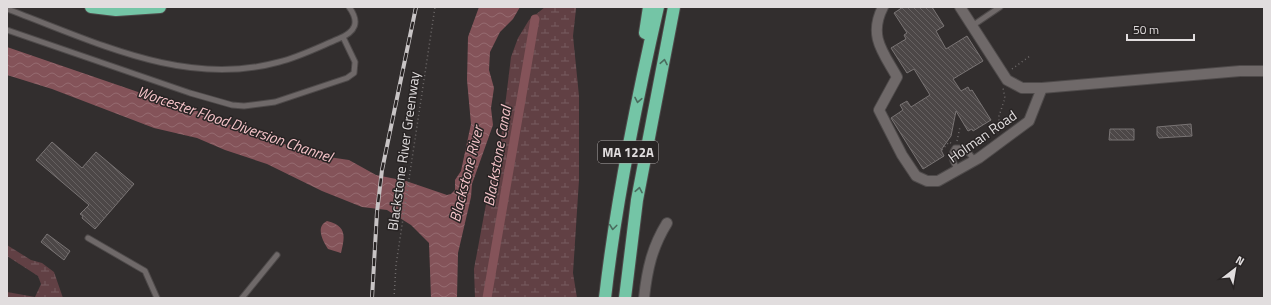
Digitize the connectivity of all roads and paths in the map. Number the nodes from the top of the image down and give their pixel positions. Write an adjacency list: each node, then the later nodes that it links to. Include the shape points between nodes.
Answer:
1 (91, 7): 2 (highway, via 116,10)
2 (160, 7)
3 (349, 7): 14 (lane, via 356,23)
4 (435, 7): 33 (path, Blackstone River Greenway, via 410,165)
5 (649, 7): 18 (highway)
6 (658, 7): 18 (highway, MA 122A)
7 (674, 7): 35 (highway, MA 122A, one-way to 7, via 637,200)
8 (883, 7): 27 (street, Holman Road, via 876,36 897,77 879,110 882,119 916,176 938,181)
9 (960, 7): 12 (street, Holman Road)
10 (1000, 7): 12 (lane)
11 (7, 9): 14 (lane, via 126,53 170,66 198,70 237,70 279,62)
12 (972, 26): 20 (street, Holman Road, via 1007,80 1022,88)
13 (7, 30): 14 (lane, via 190,93 244,106 275,102 347,78 354,73 355,62)
14 (343, 37)
15 (1030, 56): 16 (path)
16 (1010, 70)
17 (1264, 71): 20 (street, Holman Road)
18 (643, 72): 34 (highway, MA 122A, one-way to 34, via 614,221)
19 (1000, 83): 22 (path, via 1005,98)
20 (1042, 88): 26 (street, Holman Road, via 1029,121)
21 (960, 127): 23 (path)
22 (995, 135)
23 (957, 143): 24 (path); 25 (path)
24 (961, 143)
25 (952, 145)
26 (975, 161): 27 (street, Holman Road); 27 (lane, via 965,148 955,148 951,158)
27 (958, 171)
28 (667, 223): 36 (street, via 652,251)
29 (88, 238): 31 (lane, via 145,271)
30 (277, 255): 32 (lane)
31 (157, 298)
32 (242, 298)
33 (394, 298)
34 (605, 298)
35 (625, 298)
36 (644, 298)

